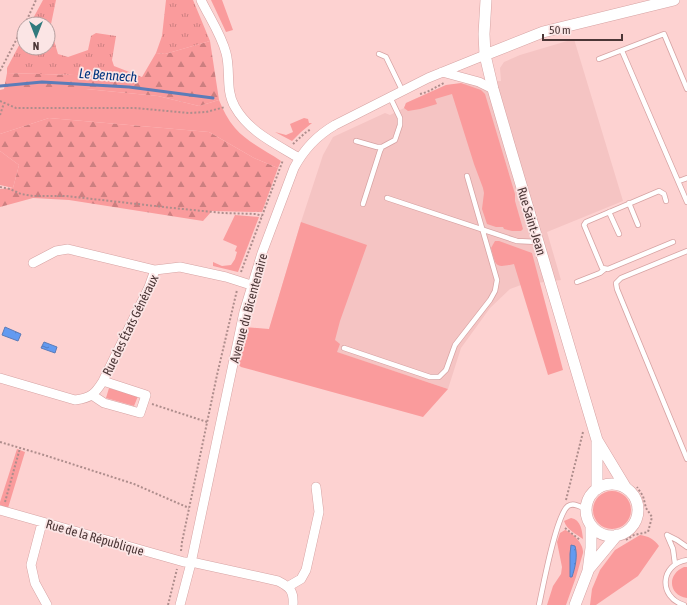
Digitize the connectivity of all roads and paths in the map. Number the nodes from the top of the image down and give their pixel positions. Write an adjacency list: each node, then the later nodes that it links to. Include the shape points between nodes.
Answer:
1 (36, 0): 6 (path)
2 (201, 0): 26 (street, via 226,52 228,89 234,106 258,133)
3 (486, 0): 10 (street, Rue Saint-Jean)
4 (674, 0): 5 (street)
5 (660, 2): 10 (street, via 543,32)
6 (28, 16)
7 (16, 40): 12 (path)
8 (622, 51): 11 (lane); 16 (lane, via 664,34); 29 (lane)
9 (379, 54): 17 (lane, via 386,56)
10 (485, 55): 13 (street, Avenue du Bicentenaire); 15 (street, Rue Saint-Jean)
11 (599, 59)
12 (0, 72)
13 (442, 72): 15 (street, via 479,82); 17 (street, Avenue du Bicentenaire)
14 (449, 81): 18 (path)
15 (493, 89): 41 (street, Rue Saint-Jean)
16 (687, 89)
17 (402, 90): 19 (street, Avenue du Bicentenaire)
18 (419, 94)
19 (390, 97): 25 (lane, via 400,118 400,124 395,140); 26 (street, Avenue du Bicentenaire, via 323,132)
20 (0, 101): 21 (path)
21 (4, 103): 22 (path, via 16,108 135,108 189,113); 23 (path)
22 (225, 107)
23 (0, 115)
24 (356, 141): 25 (lane)
25 (382, 148): 34 (lane)
26 (299, 158): 48 (street, Avenue du Bicentenaire)
27 (467, 176): 39 (lane)
28 (687, 178): 29 (lane)
29 (679, 181): 33 (lane)
30 (0, 187): 37 (path, via 33,196 66,196)
31 (387, 198): 39 (lane)
32 (666, 201): 35 (lane, via 664,194 659,191)
33 (687, 202)
34 (364, 204)
35 (629, 204): 36 (lane); 38 (lane)
36 (609, 212): 40 (lane); 45 (lane, via 584,225 602,268)
37 (262, 216)
38 (638, 225)
39 (482, 229): 41 (lane, via 517,241); 49 (lane, via 496,273 495,291 455,345 446,370 439,376 430,377)
40 (619, 234)
41 (538, 242): 56 (street, Rue Saint-Jean)
42 (673, 242): 45 (lane)
43 (687, 251): 59 (lane, via 621,278 616,283)
44 (33, 263): 46 (street, via 68,249)
45 (605, 269): 47 (lane)
46 (155, 270): 48 (street, Rue des États Généraux, via 180,267); 51 (street, Rue des États Généraux)
47 (577, 282)
48 (251, 285): 74 (street, Avenue du Bicentenaire, via 237,340)
49 (344, 348)
50 (0, 378): 52 (street, via 76,400 86,399)
51 (103, 381): 52 (street, Rue des États Généraux); 53 (street, Rue des États Généraux, via 146,394)
52 (92, 395): 53 (street, via 104,403 140,413)
53 (144, 402): 54 (path)
54 (207, 422)
55 (583, 427): 66 (path)
56 (597, 440): 61 (street, Rue Saint-Jean); 62 (street, Rue Saint-Jean)
57 (0, 442): 58 (path)
58 (20, 448): 63 (path, via 134,484); 65 (path)
59 (687, 459)
60 (316, 486): 78 (street, via 320,512 306,570 301,578)
61 (626, 488): 62 (street, via 607,485); 70 (street, via 635,499 636,519 628,530)
62 (597, 489): 64 (street, via 587,501)
63 (189, 508)
64 (586, 509): 66 (lane, via 574,504); 69 (street)
65 (1, 510): 67 (street, Rue de la République)
66 (563, 512): 68 (lane)
67 (42, 522): 74 (street, Rue de la République); 79 (street, via 31,565 35,583)
68 (559, 524): 71 (path); 83 (lane)
69 (591, 526): 70 (street, via 603,534); 76 (street)
70 (617, 535): 76 (street)
71 (580, 540)
72 (687, 547): 75 (lane, via 667,535 673,549)
73 (687, 560): 75 (lane)
74 (191, 563): 78 (street, Rue de la République, via 278,581); 81 (street, Avenue du Bicentenaire)
75 (675, 564): 85 (lane, via 668,573 666,584 670,596)
76 (588, 571): 84 (street)
77 (176, 576): 80 (path)
78 (289, 586): 82 (street)
79 (48, 605)
80 (168, 605)
81 (180, 605)
82 (293, 605)
83 (539, 605)
84 (575, 605)
85 (684, 605)

